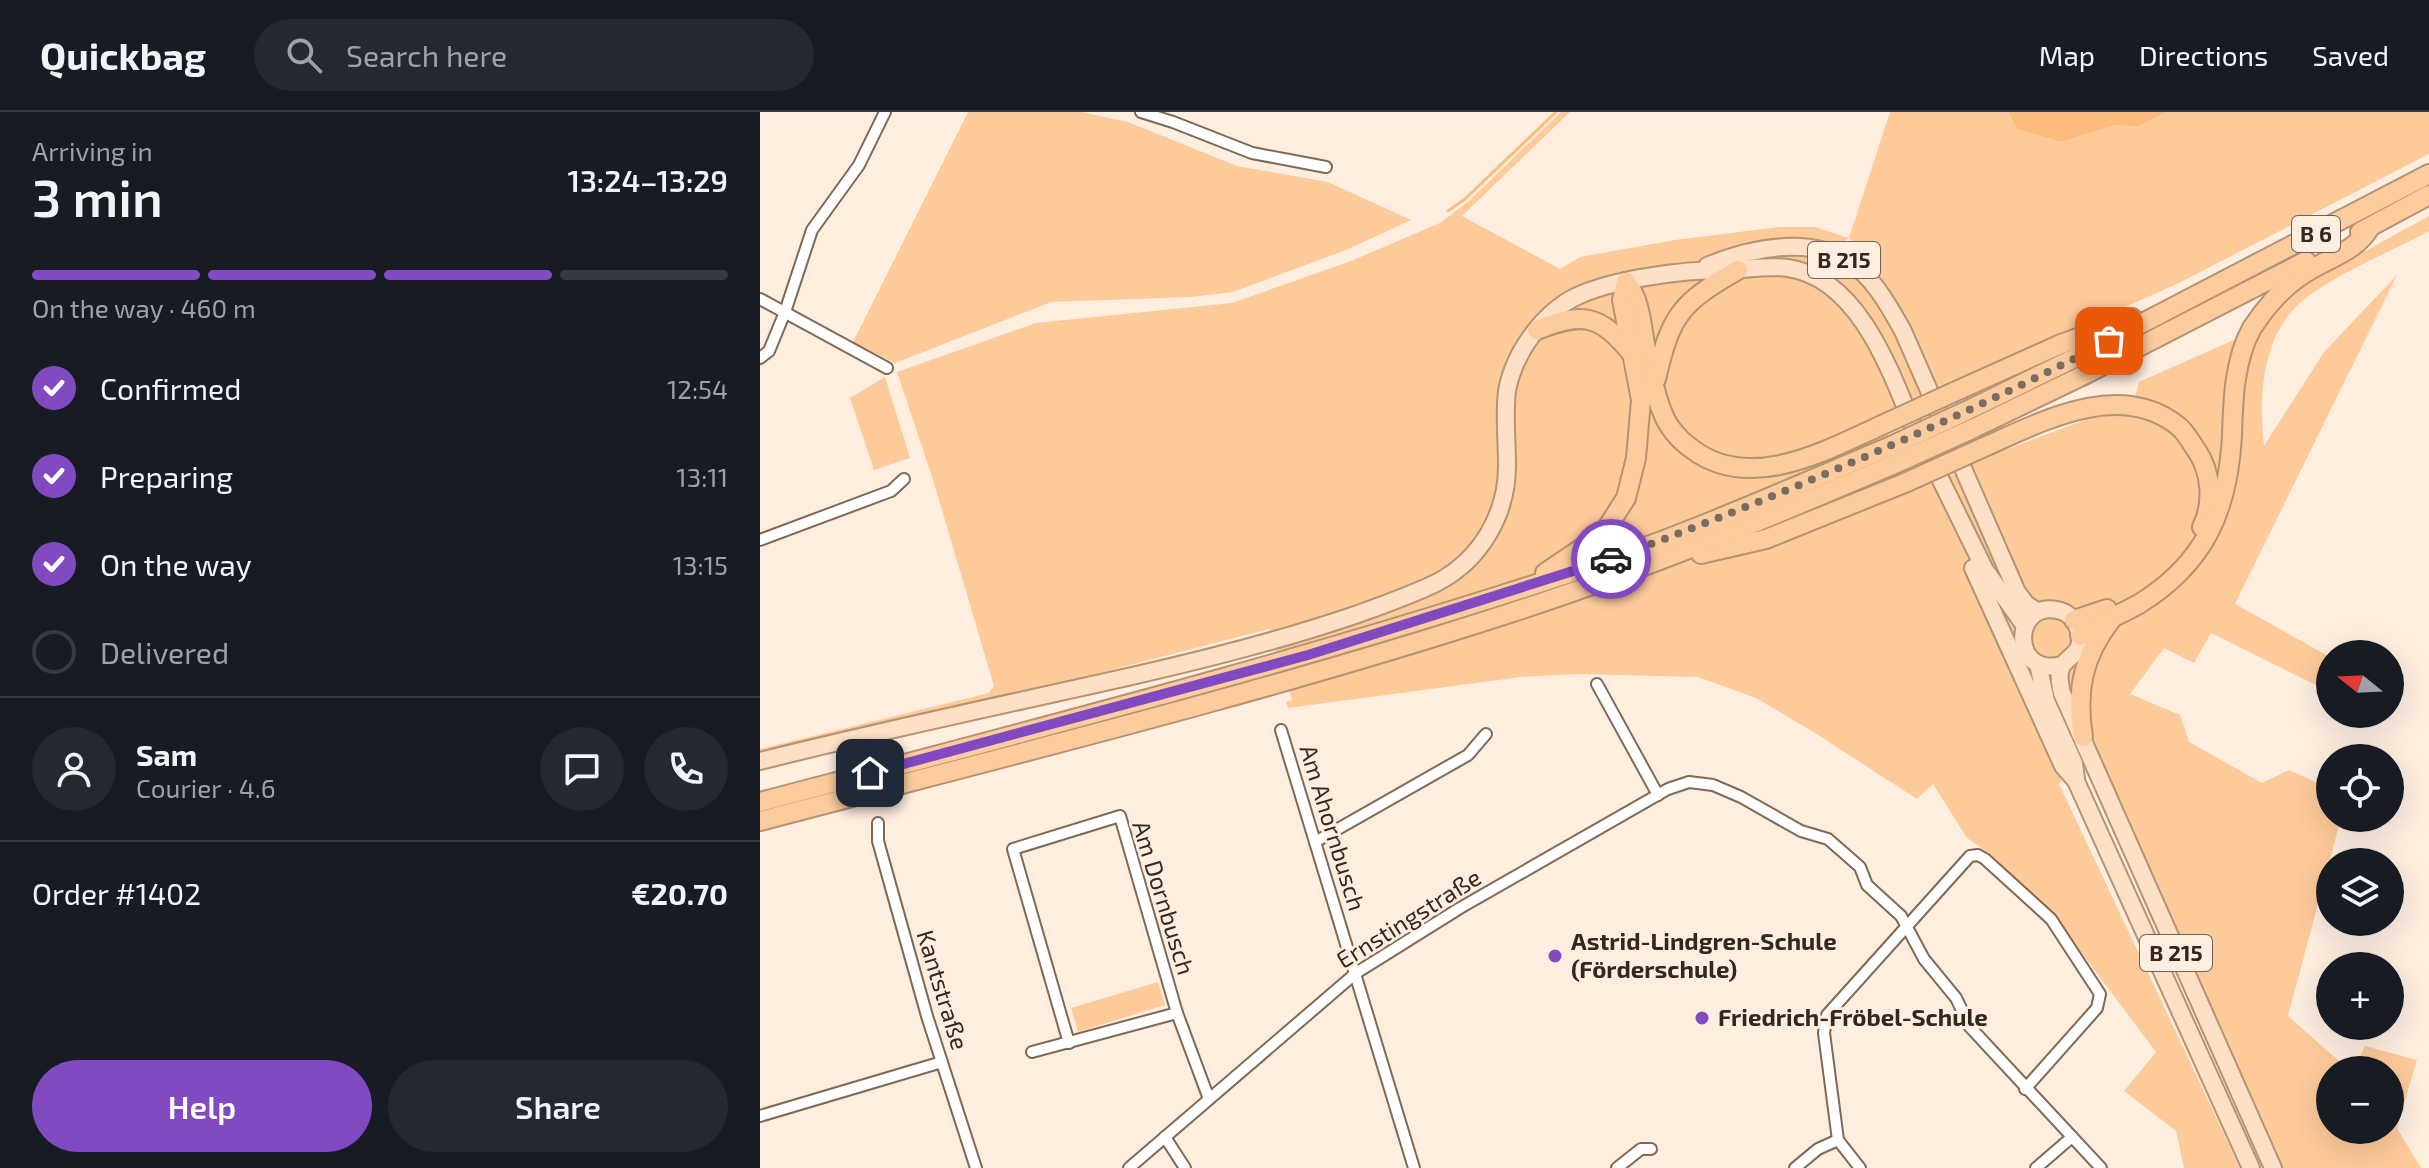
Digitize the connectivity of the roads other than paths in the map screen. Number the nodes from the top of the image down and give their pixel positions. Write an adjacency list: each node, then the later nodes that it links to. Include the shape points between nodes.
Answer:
1 (885, 112): 12 (street, via 859,165 812,230)
2 (1141, 112): 3 (street, via 1252,153)
3 (1326, 167)
4 (2429, 174): 10 (highway, B 6)
5 (2429, 195): 6 (highway, B 6)
6 (2370, 227): 18 (highway, B 6, via 2206,313); 26 (highway, via 2363,240 2300,275 2251,330 2239,360 2225,492 2215,523 2195,557 2167,585)
7 (1698, 270): 8 (main road, B 215); 9 (main road, B 215); 25 (main road, B 215, via 1734,255 1790,247 1822,251 1860,270 1884,297 1903,331 2017,592)
8 (1738, 270): 17 (highway, via 1686,304 1667,335); 19 (main road, B 215, via 1792,268 1826,284 1854,307)
9 (1626, 282): 13 (main road, B 215, via 1566,302); 14 (highway, via 1622,300); 17 (highway, via 1636,295)
10 (2203, 293): 17 (highway, bridge, via 2061,344 1800,461 1746,468 1706,460 1679,440 1662,412); 18 (highway, B 6)
11 (760, 299): 12 (street)
12 (785, 312): 15 (street, via 769,351); 16 (street)
13 (1537, 330): 14 (highway, via 1564,321 1598,322 1614,331); 35 (main road, B 215, via 1518,358 1507,394 1507,468 1499,513 1470,559 1441,580 1276,640)
14 (1633, 356): 24 (highway, via 1641,400 1626,498 1603,534)
15 (760, 358)
16 (887, 368)
17 (1655, 382)
18 (1968, 420): 20 (highway, B 6, bridge)
19 (1921, 445): 27 (main road, B 215, via 1985,570); 36 (main road, B 215, via 1923,460 2063,766)
20 (1895, 454): 23 (highway, B 6, via 1766,520); 24 (highway, B 6)
21 (904, 479): 22 (street, via 891,491)
22 (760, 540)
23 (1632, 570): 28 (highway, bridge, via 1766,539 2047,419 2103,405 2152,410 2181,428 2203,460 2210,489 2206,519 2189,551 2164,579); 39 (highway, B 6, via 1319,672)
24 (1518, 589): 38 (highway, B 6, via 1286,661)
25 (2038, 612): 27 (main road); 28 (main road, via 2061,611)
26 (2116, 614): 28 (highway); 34 (highway, via 2082,675)
27 (2025, 626): 29 (main road, B 215, via 2022,643)
28 (2077, 628): 30 (main road, via 2075,653)
29 (2038, 664): 30 (main road); 36 (main road, B 215)
30 (2062, 665): 34 (main road, B 215, via 2062,693)
31 (1597, 684): 37 (street)
32 (1281, 730): 41 (street, Am Ahornbusch)
33 (1486, 734): 41 (street, via 1468,755)
34 (2083, 737): 65 (main road, B 215)
35 (760, 761)
36 (2076, 781): 64 (main road, B 215)
37 (1658, 795): 42 (street, Ernstingstraße, via 1689,782 1713,785 1801,831 1828,839 1860,867 1867,885); 43 (street, Ernstingstraße)
38 (760, 802)
39 (760, 821)
40 (878, 823): 47 (street, Kantstraße, via 878,841)
41 (1315, 842): 43 (street, Am Ahornbusch)
42 (1907, 924): 48 (street, Ernstingstraße, via 1970,1027); 48 (street, via 1962,861 1978,855 2051,919 2097,986 2099,1001); 53 (street, via 1827,1015 1824,1033)
43 (1356, 973): 49 (street, Ernstingstraße); 58 (street, Am Ahornbusch)
44 (1177, 1013): 45 (street, Am Dornbusch); 45 (street, Am Dornbusch, via 1120,816 1013,849); 49 (street, Am Dornbusch)
45 (1069, 1043): 46 (street, Am Dornbusch)
46 (1032, 1052)
47 (942, 1062): 50 (street); 55 (street, Kantstraße)
48 (2025, 1089): 52 (street, Ernstingstraße)
49 (1209, 1099): 51 (street, Ernstingstraße)
50 (760, 1116)
51 (1165, 1137): 56 (street, Ernstingstraße); 57 (street)
52 (2072, 1137): 62 (street); 63 (street, Ernstingstraße)
53 (1838, 1140): 60 (street); 61 (street)
54 (1651, 1149): 59 (street, via 1641,1149)
55 (976, 1168)
56 (1129, 1168)
57 (1185, 1168)
58 (1414, 1168)
59 (1617, 1168)
60 (1795, 1168)
61 (1860, 1168)
62 (2036, 1168)
63 (2101, 1168)
64 (2251, 1168)
65 (2273, 1168)

